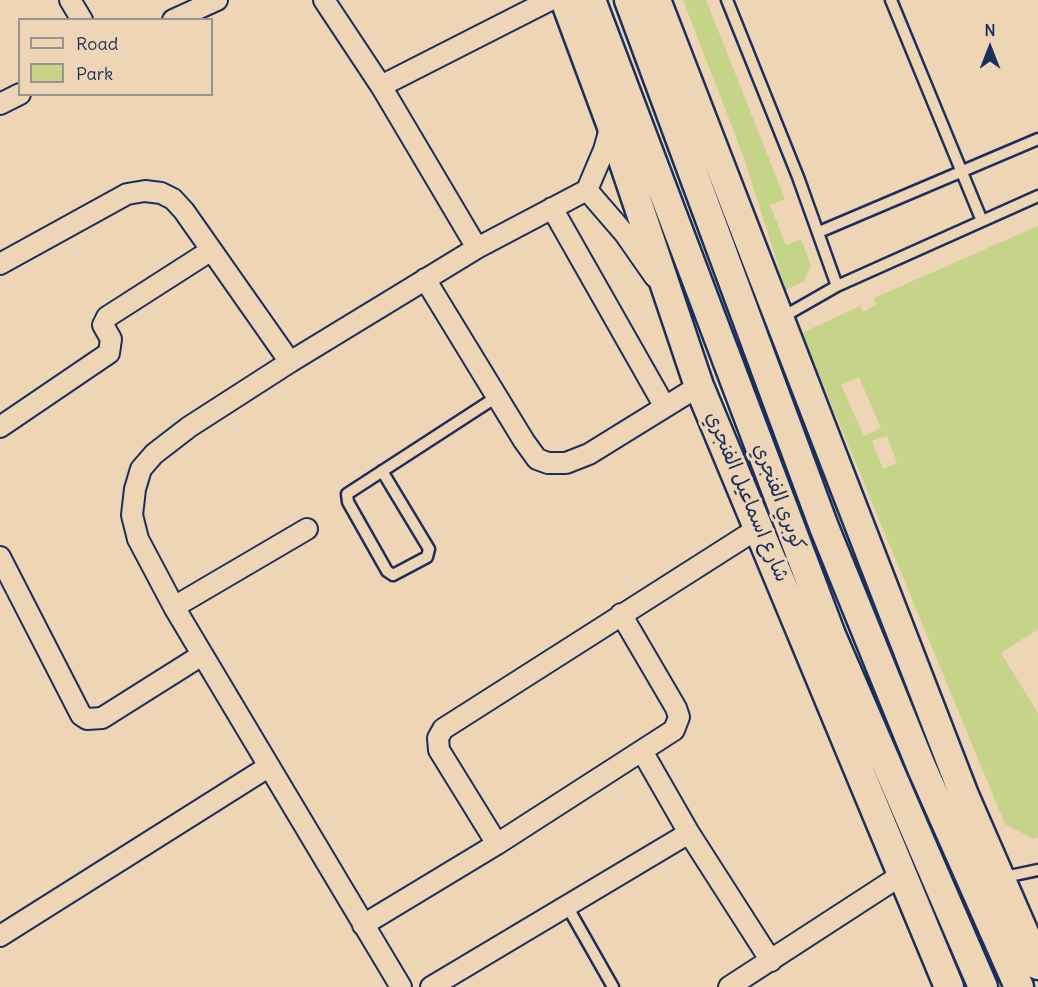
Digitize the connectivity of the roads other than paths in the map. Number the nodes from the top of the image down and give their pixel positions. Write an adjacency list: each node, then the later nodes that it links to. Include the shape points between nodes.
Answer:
1 (70, 0): 11 (street)
2 (217, 0): 12 (street)
3 (324, 0): 13 (street)
4 (550, 0): 13 (street)
5 (565, 0): 16 (main road, شارع اسماعيل الفنجري)
6 (591, 0): 60 (main road, كوبري الفنجري, via 831,635)
7 (629, 0): 61 (main road, كوبري الفنجري, via 824,528 921,766)
8 (656, 0): 30 (main road)
9 (728, 0): 23 (lane)
10 (891, 0): 18 (lane)
11 (81, 18)
12 (177, 18)
13 (381, 86): 24 (street)
14 (18, 95): 15 (street)
15 (0, 104)
16 (611, 124): 19 (street); 29 (main road, شارع اسماعيل الفنجري)
17 (1038, 139): 18 (lane)
18 (961, 171): 22 (lane); 23 (lane)
19 (587, 190): 21 (street); 29 (street, via 625,234)
20 (1038, 196): 22 (lane)
21 (552, 208): 24 (street); 34 (street)
22 (982, 221): 28 (lane)
23 (819, 232): 28 (lane)
24 (477, 248): 27 (street)
25 (210, 251): 26 (street, via 184,210 161,193 145,191 127,194); 31 (street); 35 (street, via 107,317 103,325 111,339 109,353)
26 (0, 264)
27 (425, 279): 31 (street); 33 (street)
28 (837, 286): 30 (lane)
29 (670, 299): 32 (main road, شارع اسماعيل الفنجري)
30 (777, 319): 49 (main road)
31 (290, 362): 40 (street, via 189,427 141,469 132,515 138,538)
32 (699, 386): 34 (street); 37 (main road, شارع اسماعيل الفنجري)
33 (498, 396): 34 (street, via 537,459 548,463 566,463 589,454); 36 (lane)
34 (665, 406)
35 (0, 428)
36 (382, 471): 36 (lane, via 346,498 387,571 393,575 427,557 429,549)
37 (760, 527): 41 (street); 48 (main road, شارع اسماعيل الفنجري)
38 (308, 529): 40 (street)
39 (0, 557): 42 (street, via 81,715 87,719 102,718)
40 (174, 607): 42 (street)
41 (621, 614): 43 (street, via 679,717 674,730); 46 (street, via 443,729 438,738 439,750)
42 (202, 655): 44 (street)
43 (642, 751): 45 (street); 46 (street)
44 (268, 767): 51 (street); 52 (street)
45 (689, 833): 50 (street); 54 (street)
46 (497, 844): 51 (street)
47 (1038, 870): 49 (lane)
48 (903, 874): 54 (street); 59 (main road, شارع اسماعيل الفنجري)
49 (999, 878): 53 (main road)
50 (567, 906): 56 (street); 57 (lane)
51 (363, 925): 55 (street)
52 (0, 936)
53 (1034, 945)
54 (771, 961): 58 (street)
55 (400, 987)
56 (431, 987)
57 (613, 987)
58 (729, 987)
59 (949, 987)
60 (983, 987)
61 (1019, 987)

